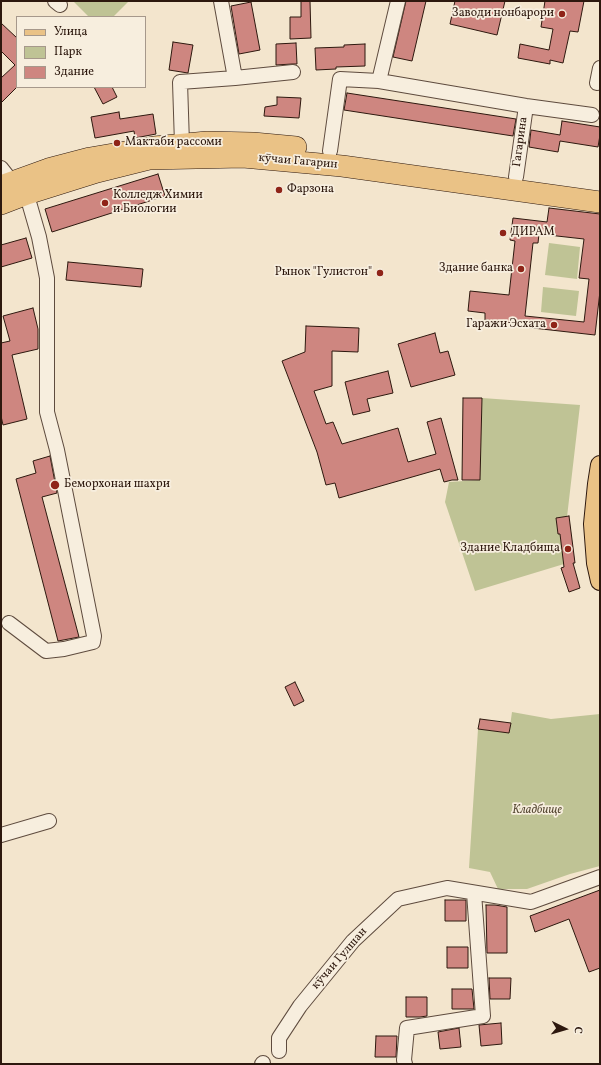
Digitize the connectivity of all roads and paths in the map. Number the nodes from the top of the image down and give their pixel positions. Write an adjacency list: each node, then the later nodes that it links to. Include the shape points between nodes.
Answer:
1 (221, 1): 5 (street)
2 (398, 1): 6 (street)
3 (600, 68): 7 (street)
4 (294, 72): 5 (street)
5 (235, 78): 10 (street, via 180,82)
6 (379, 81): 8 (street); 11 (street, via 340,79)
7 (597, 83)
8 (526, 106): 9 (street); 12 (street, Гагарина)
9 (592, 115)
10 (182, 144): 11 (highway, кӯчаи Гагарин, via 253,143); 13 (highway, кӯчаи Гагарин, via 154,146 90,158)
11 (330, 151): 12 (highway, кӯчаи Гагарин)
12 (516, 177): 14 (highway, кӯчаи Гагарин)
13 (13, 182): 15 (highway, кӯчаи Гагарин, via 97,172 149,159 243,157 342,166); 16 (highway, кӯчаи Гагарин); 20 (street, via 39,237 47,278 46,412 58,458 94,636 93,642 64,649 46,650)
14 (600, 188)
15 (600, 202)
16 (1, 204)
17 (600, 465): 18 (main road, via 593,524)
18 (598, 563): 19 (main road)
19 (600, 581)
20 (9, 623)
21 (49, 821): 22 (street)
22 (1, 835)
23 (600, 877): 24 (street, кӯчаи Гулшан, via 531,902)
24 (474, 893): 25 (street, кӯчаи Гулшан, via 447,888 398,899 352,941 300,1006 279,1038); 26 (street, via 483,1016 407,1028)
25 (279, 1051)
26 (405, 1064)

